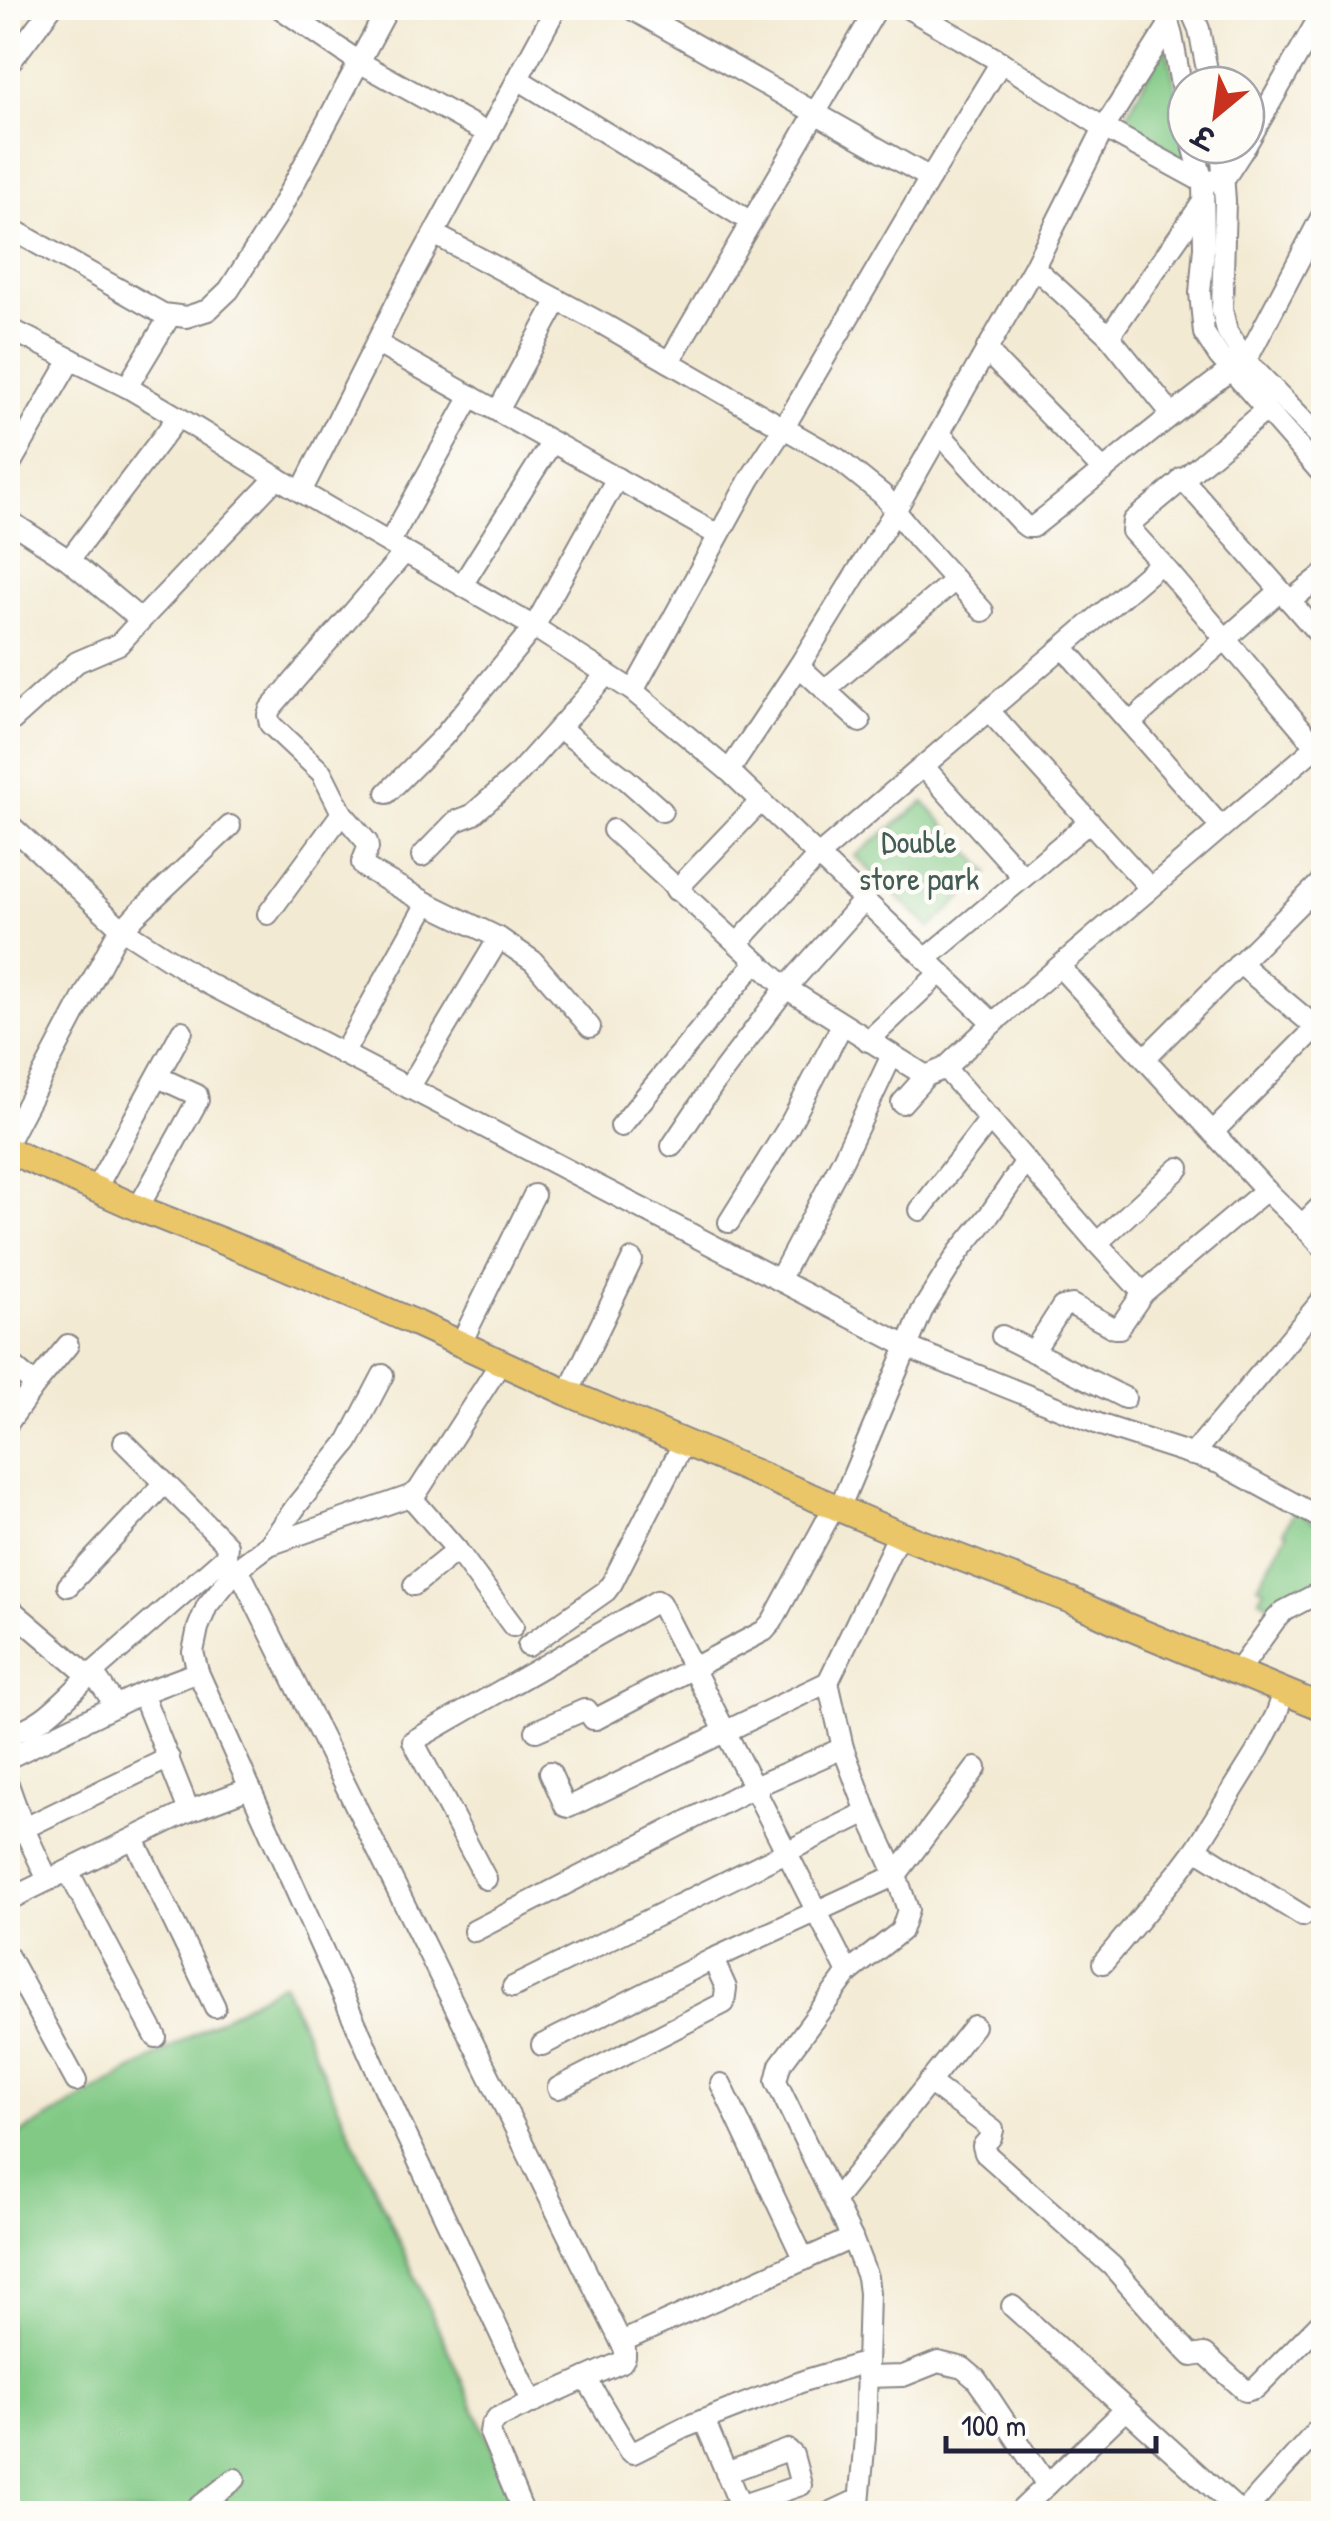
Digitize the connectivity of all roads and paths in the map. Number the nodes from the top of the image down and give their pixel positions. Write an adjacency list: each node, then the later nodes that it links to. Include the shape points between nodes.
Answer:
1 (51, 8): 15 (street)
2 (280, 8): 11 (street)
3 (388, 8): 11 (street)
4 (556, 8): 16 (street)
5 (630, 8): 18 (street)
6 (876, 8): 18 (street)
7 (908, 8): 12 (street)
8 (1190, 8): 14 (street)
9 (1324, 9): 17 (street)
10 (1166, 16): 13 (street); 19 (street)
11 (358, 62): 20 (street); 32 (street, via 229,290 208,310)
12 (1000, 62): 19 (street); 24 (street)
13 (1176, 65)
14 (1206, 65)
15 (8, 66)
16 (518, 79): 20 (street); 27 (street)
17 (1266, 110)
18 (815, 112): 24 (street); 27 (street)
19 (1104, 128): 25 (street); 30 (street)
20 (489, 134): 29 (street)
21 (1201, 165): 25 (street)
22 (1216, 165): 25 (street)
23 (1229, 165): 25 (street)
24 (930, 178): 46 (street)
25 (1210, 187): 34 (street); 39 (street, via 1222,310); 39 (street, via 1202,322 1214,350)
26 (1324, 212): 39 (street)
27 (751, 222): 38 (street)
28 (8, 227): 32 (street)
29 (434, 234): 31 (street); 35 (street)
30 (1034, 267): 34 (street); 36 (street)
31 (558, 300): 38 (street); 43 (street)
32 (170, 316): 40 (street)
33 (8, 328): 37 (street)
34 (1109, 336): 44 (street)
35 (376, 343): 41 (street); 56 (street)
36 (987, 348): 47 (street); 51 (street)
37 (71, 359): 40 (street); 50 (street)
38 (669, 362): 46 (street)
39 (1238, 366): 42 (street); 44 (street); 48 (street)
40 (126, 387): 45 (street)
41 (471, 396): 43 (street); 60 (street)
42 (1266, 410): 52 (street); 55 (street)
43 (498, 412): 49 (street)
44 (1172, 413): 51 (street)
45 (178, 416): 53 (street); 61 (street)
46 (783, 429): 57 (street, via 838,459); 59 (street)
47 (940, 434): 51 (street, via 1028,527); 57 (street)
48 (1323, 438)
49 (552, 442): 54 (street); 65 (street)
50 (8, 468)
51 (1104, 472)
52 (1324, 476)
53 (277, 477): 56 (street); 68 (street)
54 (616, 478): 59 (street); 69 (street)
55 (1182, 478): 62 (street, via 1132,524); 66 (street)
56 (302, 492): 60 (street)
57 (895, 511): 64 (street); 73 (street)
58 (8, 520): 61 (street)
59 (718, 535): 76 (street)
60 (397, 548): 65 (street); 88 (street, via 268,715 322,773)
61 (69, 560): 68 (street)
62 (1161, 563): 70 (street); 72 (street)
63 (1324, 574): 66 (street)
64 (955, 580): 67 (street); 75 (street)
65 (462, 585): 69 (street)
66 (1285, 596): 70 (street); 71 (street)
67 (982, 612)
68 (141, 620): 80 (street, via 118,644 77,662)
69 (534, 627): 74 (street); 85 (street)
70 (1226, 639): 79 (street); 82 (street)
71 (1324, 640)
72 (1062, 647): 77 (street); 79 (street)
73 (799, 666): 75 (street); 84 (street)
74 (607, 674): 76 (street); 81 (street)
75 (825, 690): 78 (street)
76 (634, 692): 84 (street)
77 (990, 712): 83 (street); 90 (street)
78 (860, 722)
79 (1130, 723): 92 (street)
80 (8, 724)
81 (559, 728): 87 (street); 94 (street, via 516,776)
82 (1321, 747): 92 (street)
83 (924, 767): 95 (street); 96 (street)
84 (729, 770): 86 (street)
85 (387, 793)
86 (760, 802): 95 (street); 99 (street)
87 (662, 812)
88 (342, 813): 101 (street, via 367,842 364,867); 102 (street)
89 (8, 822): 103 (street)
90 (1090, 822): 96 (street); 98 (street)
91 (230, 826): 103 (street)
92 (1222, 826): 98 (street)
93 (613, 830): 99 (street)
94 (422, 856)
95 (818, 856): 100 (street); 105 (street)
96 (1023, 877): 108 (street)
97 (1324, 879): 107 (street)
98 (1150, 888): 109 (street)
99 (676, 890): 105 (street)
100 (864, 900): 108 (street); 110 (street)
101 (427, 904): 104 (street); 117 (street)
102 (268, 914)
103 (128, 923): 117 (street, via 203,981); 127 (street)
104 (498, 938): 114 (street, via 533,961); 122 (street)
105 (738, 943): 106 (street)
106 (756, 962): 110 (street); 125 (street)
107 (1239, 964): 113 (street); 119 (street)
108 (933, 966): 111 (street); 116 (street)
109 (1060, 967): 111 (street); 119 (street)
110 (786, 988): 112 (street); 128 (street)
111 (993, 1023): 120 (street)
112 (842, 1025): 116 (street); 138 (street)
113 (1321, 1027): 126 (street)
114 (590, 1028)
115 (182, 1030): 121 (street)
116 (868, 1041): 118 (street)
117 (343, 1054): 122 (street)
118 (892, 1055): 120 (street); 143 (street)
119 (1145, 1058): 126 (street)
120 (935, 1072): 123 (street); 124 (street)
121 (158, 1077): 132 (street); 136 (street, via 198,1100)
122 (409, 1088): 143 (street)
123 (902, 1103)
124 (990, 1119): 130 (street); 137 (street)
125 (621, 1126)
126 (1213, 1132): 133 (street)
127 (8, 1141)
128 (672, 1146)
129 (8, 1150): 132 (main road)
130 (1026, 1161): 140 (street); 147 (street, via 940,1280)
131 (1179, 1168): 140 (street)
132 (95, 1190): 136 (main road)
133 (1266, 1190): 139 (street); 144 (street)
134 (534, 1195): 148 (street)
135 (1324, 1203): 139 (street)
136 (138, 1208): 148 (main road)
137 (920, 1210)
138 (729, 1222)
139 (1302, 1226): 141 (street)
140 (1097, 1243): 144 (street)
141 (1324, 1248)
142 (632, 1260): 155 (street)
143 (783, 1271): 147 (street)
144 (1142, 1292): 150 (street, via 1117,1328 1072,1305 1062,1307)
145 (1324, 1298): 160 (street)
146 (1002, 1336): 150 (street)
147 (912, 1338): 160 (street, via 1101,1425); 163 (street)
148 (461, 1343): 152 (main road)
149 (68, 1346): 154 (street)
150 (1033, 1352): 156 (street)
151 (8, 1362): 154 (street)
152 (500, 1362): 155 (main road); 162 (street, via 423,1486)
153 (384, 1374): 166 (street, via 348,1442)
154 (35, 1385): 157 (street)
155 (568, 1393): 159 (main road)
156 (1125, 1398)
157 (8, 1423)
158 (124, 1442): 161 (street)
159 (684, 1442): 163 (main road); 174 (street, via 606,1591)
160 (1192, 1455): 164 (street)
161 (165, 1483): 169 (street); 178 (street, via 228,1551)
162 (410, 1496): 166 (street); 167 (street)
163 (837, 1508): 165 (main road); 175 (street, via 772,1622)
164 (1324, 1520)
165 (899, 1534): 177 (main road); 179 (street)
166 (269, 1545): 168 (street)
167 (456, 1550): 170 (street); 173 (street)
168 (238, 1568): 176 (street, via 206,1606 194,1652); 227 (street)
169 (68, 1586)
170 (414, 1586)
171 (1324, 1590): 177 (street, via 1284,1611)
172 (8, 1607): 178 (street)
173 (513, 1626)
174 (528, 1646)
175 (693, 1669): 184 (street, via 596,1719 584,1710); 185 (street); 204 (street, via 654,1602 415,1738)
176 (198, 1672): 181 (street); 194 (street)
177 (1237, 1673): 180 (main road)
178 (91, 1674): 182 (street); 186 (street, via 31,1726)
179 (828, 1682): 185 (street); 187 (street)
180 (1284, 1692): 183 (main road); 199 (street, via 1259,1748)
181 (142, 1693): 182 (street); 189 (street)
182 (116, 1706): 188 (street)
183 (1324, 1708)
184 (536, 1731)
185 (724, 1731): 191 (street, via 570,1808); 193 (street)
186 (8, 1734)
187 (843, 1748): 193 (street); 196 (street)
188 (8, 1758)
189 (169, 1758): 195 (street); 197 (street)
190 (976, 1768): 202 (street)
191 (550, 1772)
192 (8, 1784): 197 (street)
193 (754, 1787): 200 (street); 208 (street)
194 (250, 1788): 195 (street); 230 (street)
195 (189, 1811): 198 (street)
196 (867, 1812): 200 (street); 202 (street)
197 (16, 1832): 203 (street)
198 (134, 1840): 201 (street); 214 (street)
199 (1196, 1849): 207 (street); 211 (street)
200 (787, 1851): 206 (street); 213 (street)
201 (68, 1871): 203 (street); 216 (street)
202 (896, 1875): 206 (street); 212 (street, via 906,1920)
203 (48, 1880): 205 (street)
204 (486, 1880)
205 (8, 1900)
206 (817, 1911): 210 (street); 212 (street)
207 (1303, 1916)
208 (474, 1931)
209 (8, 1956): 218 (street)
210 (713, 1960): 217 (street); 221 (street, via 726,1988 724,2003)
211 (1103, 1963)
212 (848, 1973): 222 (street, via 780,2065 776,2081)
213 (513, 1988)
214 (215, 2007)
215 (974, 2026): 219 (street)
216 (156, 2037)
217 (542, 2045)
218 (76, 2081)
219 (929, 2082): 222 (street); 226 (street, via 993,2130 985,2153 1112,2266 1192,2356 1205,2354 1246,2391)
220 (721, 2084): 224 (street)
221 (558, 2088)
222 (835, 2200): 223 (street)
223 (852, 2238): 224 (street); 228 (street, via 868,2277)
224 (804, 2260): 227 (street)
225 (1012, 2306): 231 (street)
226 (1324, 2319)
227 (621, 2342): 229 (street, via 622,2362)
228 (866, 2370): 232 (street, via 806,2380); 236 (street, via 903,2376 938,2362 963,2368); 238 (street)
229 (586, 2378): 230 (street); 232 (street, via 633,2453)
230 (533, 2402): 241 (street, via 497,2418 490,2433)
231 (1126, 2409): 236 (street); 244 (street)
232 (704, 2420): 234 (street)
233 (1324, 2423): 244 (street)
234 (726, 2473): 237 (street); 237 (street, via 788,2450 793,2455 800,2486)
235 (235, 2479): 240 (street)
236 (1047, 2485): 239 (street)
237 (740, 2505): 242 (street)
238 (858, 2506): 243 (street)
239 (1023, 2512)
240 (190, 2514)
241 (524, 2514)
242 (716, 2514)
243 (827, 2514)
244 (1242, 2514)

